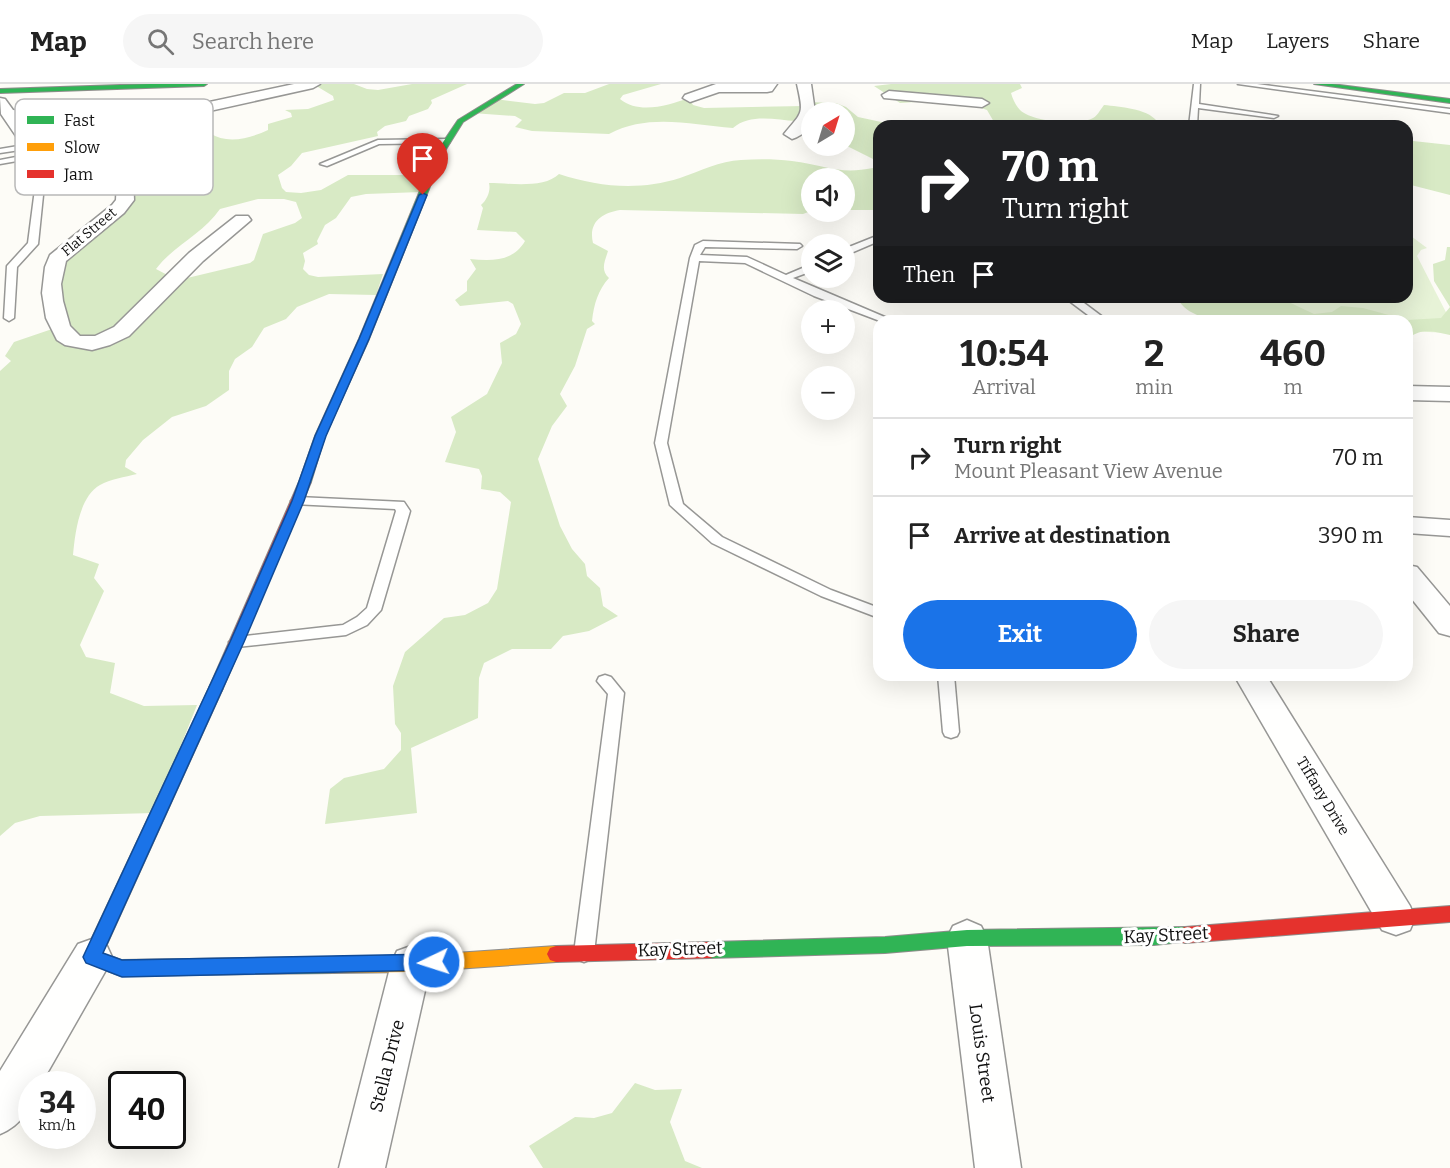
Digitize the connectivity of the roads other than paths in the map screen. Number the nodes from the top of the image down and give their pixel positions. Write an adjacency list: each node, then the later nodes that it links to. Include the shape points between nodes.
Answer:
1 (204, 84): 9 (street)
2 (313, 84): 14 (street)
3 (521, 84): 23 (street, via 460,121)
4 (770, 84): 10 (street, via 767,88 717,88)
5 (804, 84): 22 (street, via 809,107 803,126)
6 (1197, 84): 15 (lane)
7 (1240, 84): 11 (lane)
8 (1317, 84): 11 (street)
9 (0, 91)
10 (690, 98)
11 (1400, 100): 12 (street); 17 (lane)
12 (1450, 101)
13 (982, 103): 18 (street, via 885,92)
14 (213, 105)
15 (1197, 106): 19 (lane); 20 (lane)
16 (4, 108): 21 (street)
17 (1450, 111)
18 (920, 114)
19 (1274, 116)
20 (1194, 120)
21 (15, 123)
22 (792, 134)
23 (446, 141): 28 (lane, via 378,142); 44 (street, via 320,436)
24 (0, 151): 25 (lane)
25 (15, 152)
26 (15, 158): 27 (lane)
27 (0, 162)
28 (324, 164)
29 (39, 195): 41 (lane, via 33,244 12,267)
30 (125, 195): 31 (street, Flat Street, via 118,208 54,265 51,280 56,316 66,337 79,344 113,337 128,326 212,242)
31 (242, 220)
32 (873, 241): 34 (lane)
33 (797, 246): 35 (lane, via 703,244)
34 (855, 248)
35 (695, 258): 37 (lane, via 747,260); 48 (lane, via 661,443 676,505 717,540 826,593)
36 (801, 272): 37 (lane)
37 (784, 279): 39 (lane)
38 (1078, 303): 40 (lane)
39 (874, 315)
40 (1094, 315)
41 (9, 318)
42 (1413, 393): 43 (street)
43 (1450, 394)
44 (298, 501): 50 (street); 50 (lane, via 399,505 403,511 374,610 346,630)
45 (1413, 525): 46 (street)
46 (1450, 528)
47 (1413, 581): 49 (street)
48 (873, 611)
49 (1450, 626)
50 (237, 642): 59 (street)
51 (605, 681): 58 (lane, via 616,693)
52 (947, 681): 54 (lane)
53 (1254, 681): 56 (street, Tiffany Drive)
54 (951, 732)
55 (1450, 914): 56 (street, Kay Street)
56 (1396, 918): 57 (street, Kay Street, via 1154,937)
57 (967, 938): 58 (street, Kay Street, via 885,945); 63 (street, Louis Street)
58 (584, 953): 60 (street, Kay Street)
59 (92, 957): 60 (street, Kay Street, via 122,968); 61 (street)
60 (411, 964): 62 (street, Stella Drive)
61 (0, 1112)
62 (362, 1168)
63 (998, 1168)

